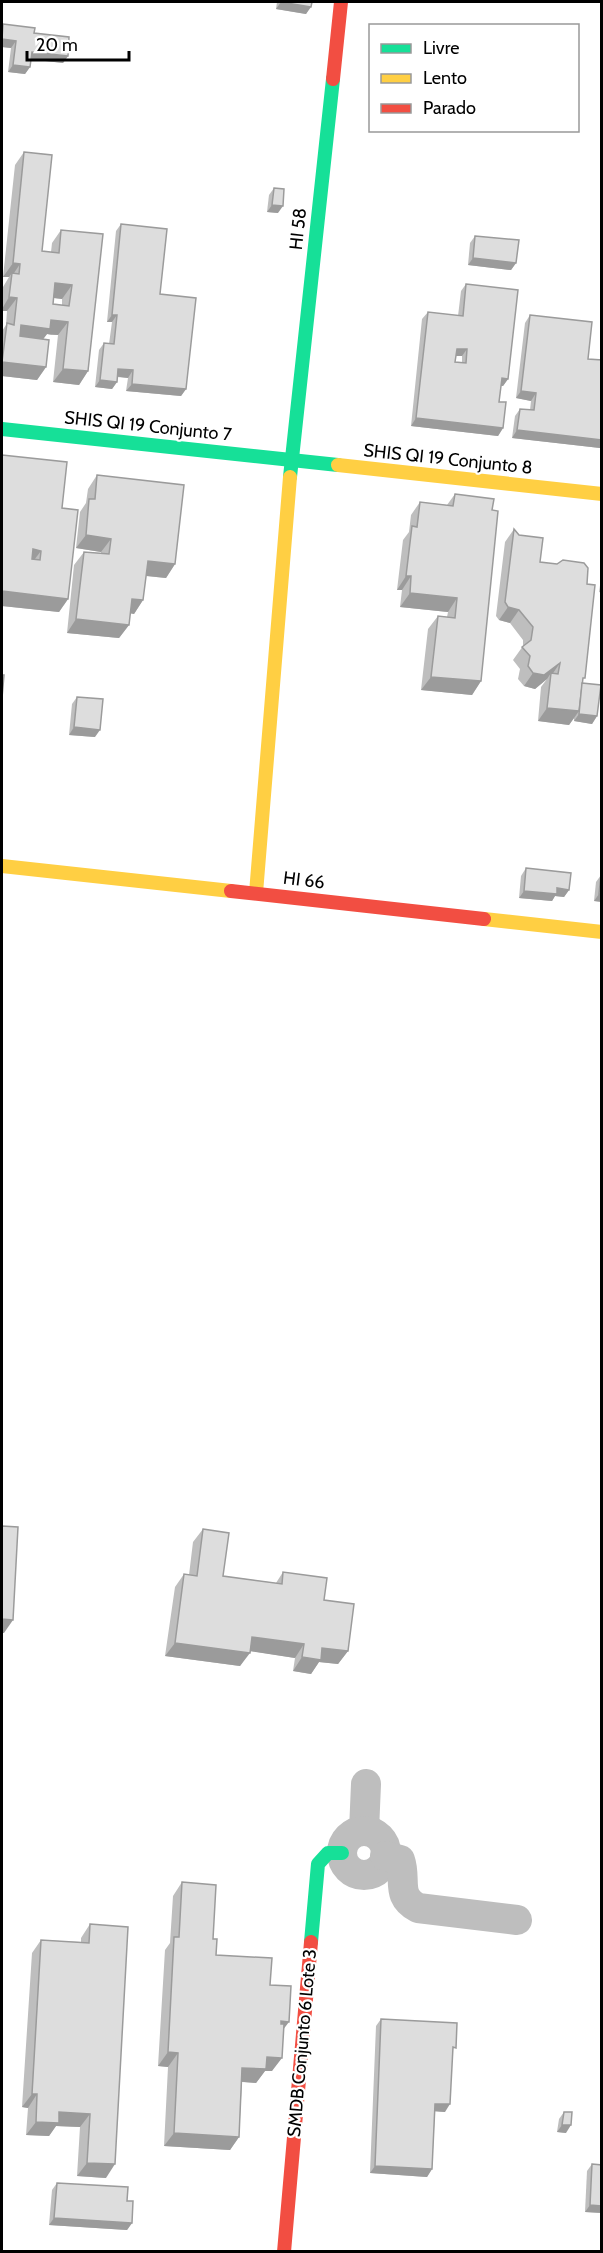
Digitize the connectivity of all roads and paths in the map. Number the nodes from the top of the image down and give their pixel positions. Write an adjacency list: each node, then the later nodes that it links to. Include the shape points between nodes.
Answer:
1 (341, 2): 3 (street, HI 58)
2 (2, 429): 3 (street, SHIS QI 19 Conjunto 7)
3 (291, 460): 4 (street, SHIS QI 19 Conjunto 8); 6 (street, HI 58)
4 (602, 494)
5 (2, 866): 6 (street, HI 66)
6 (256, 893): 7 (street, HI 66)
7 (602, 932)
8 (366, 1785): 9 (street)
9 (364, 1831): 10 (street, SMDB Conjunto 6 Lote 3, via 348,1838); 11 (street, via 380,1838)
10 (342, 1853): 11 (street, via 349,1870 361,1875 380,1868); 13 (street, SMDB Conjunto 6 Lote 3, via 328,1853 318,1864)
11 (385, 1856): 12 (street, via 400,1860 403,1892 418,1908)
12 (517, 1920)
13 (284, 2252)

